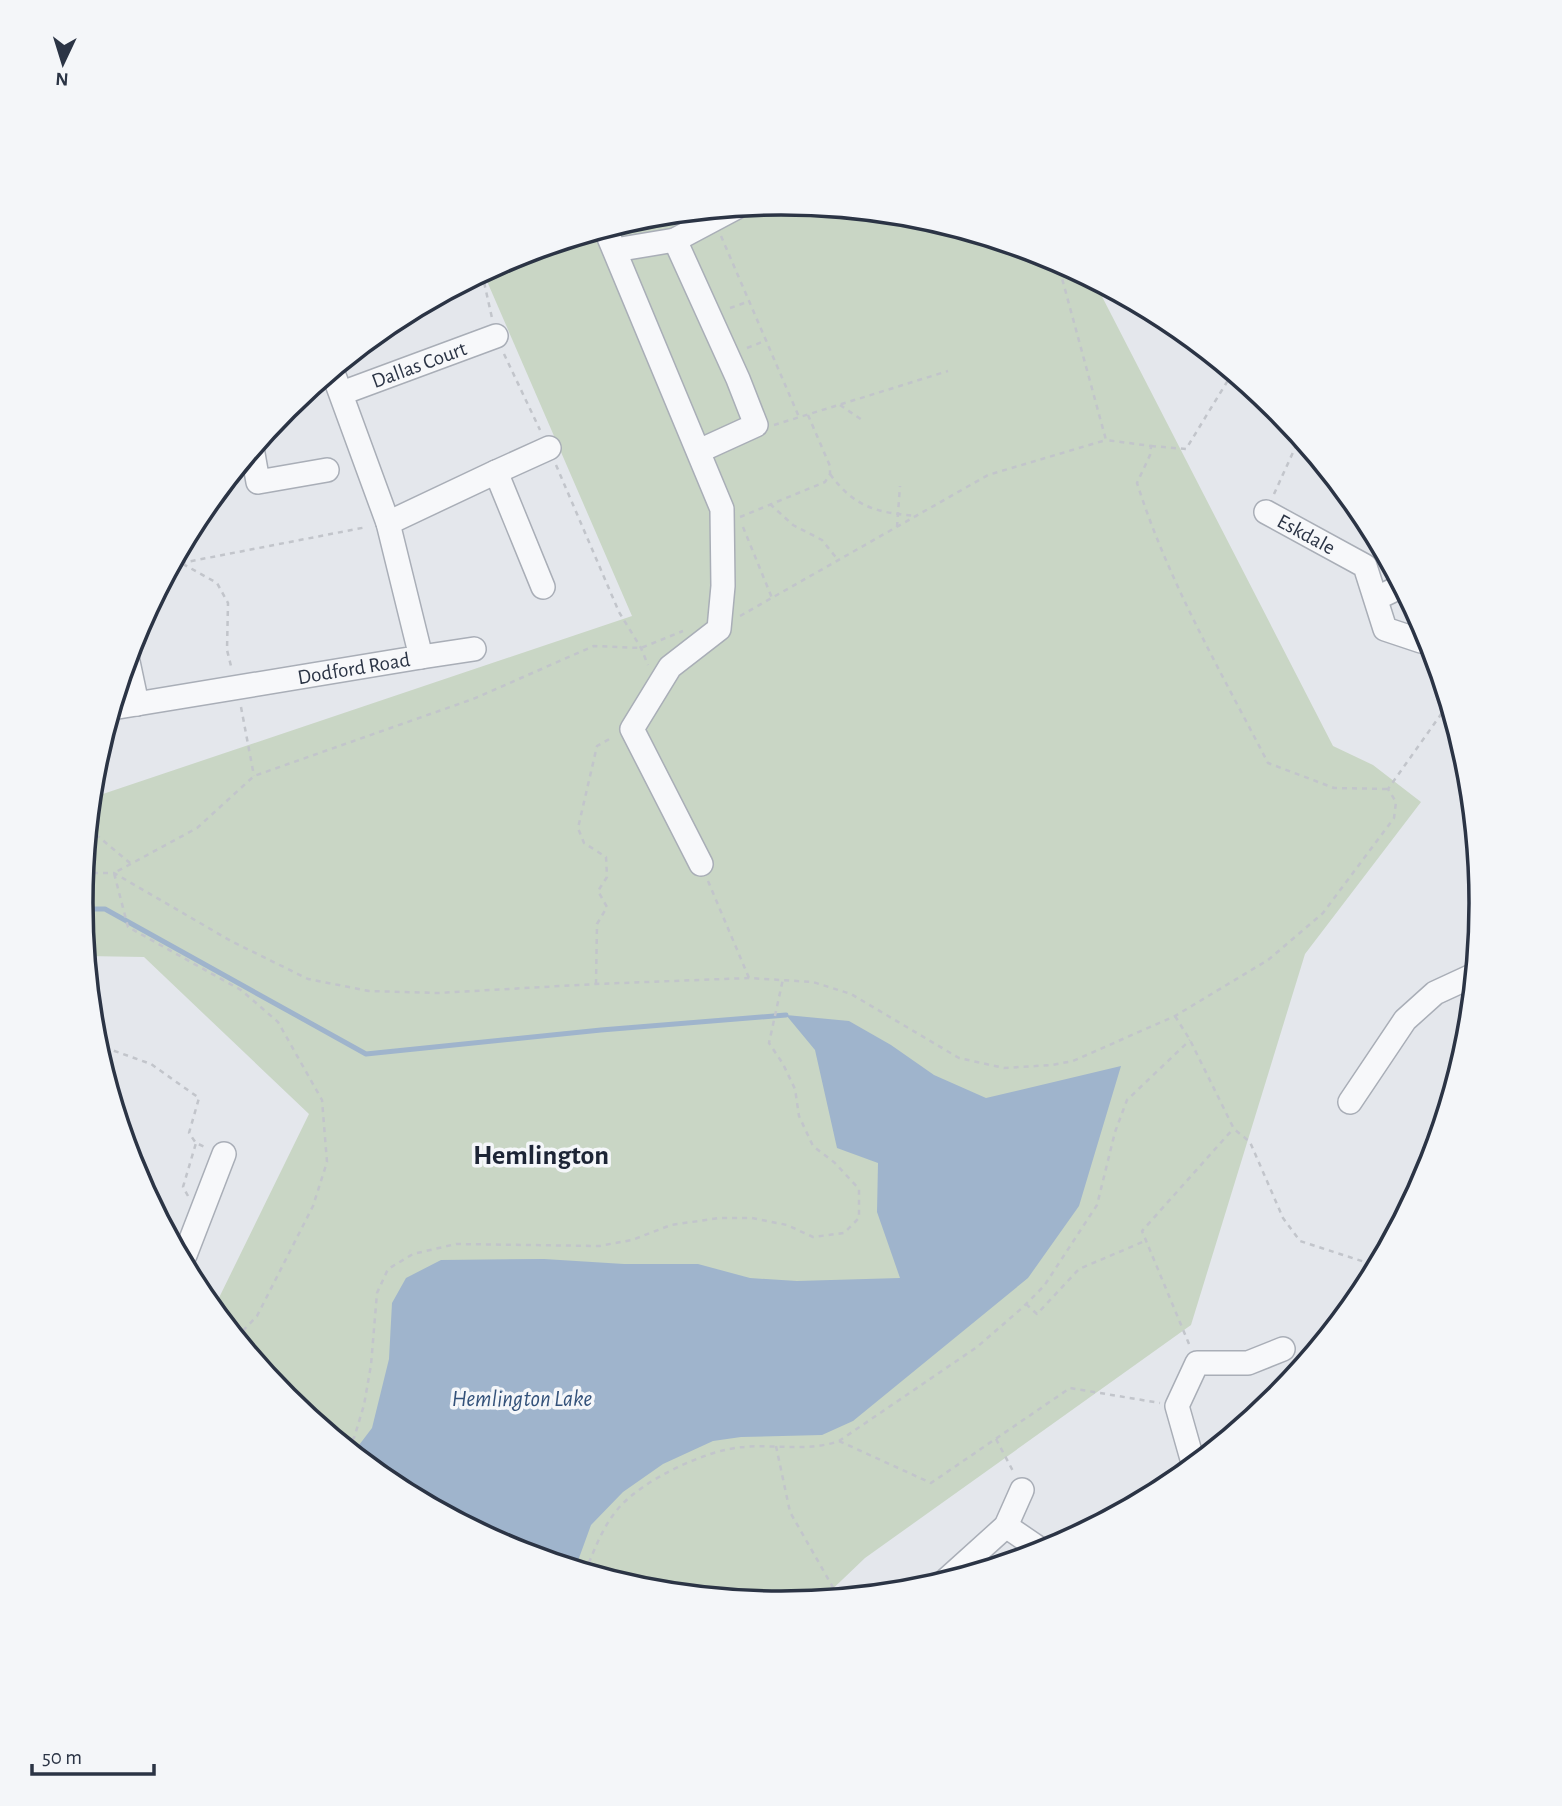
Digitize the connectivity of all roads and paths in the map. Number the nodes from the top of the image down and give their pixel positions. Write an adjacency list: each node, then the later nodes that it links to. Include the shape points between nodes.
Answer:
1 (714, 219): 3 (street); 7 (path)
2 (609, 237): 4 (street)
3 (675, 240): 4 (street); 20 (street)
4 (615, 250): 25 (street)
5 (1061, 275): 21 (path)
6 (484, 283): 9 (path)
7 (750, 301): 8 (path); 10 (path)
8 (730, 308)
9 (496, 336): 15 (street, Dallas Court); 24 (path)
10 (767, 340): 11 (path); 18 (path)
11 (747, 348)
12 (948, 371): 16 (path)
13 (336, 379): 15 (street, Dodford Road)
14 (1228, 380): 22 (path, via 1186,449)
15 (342, 393): 35 (street, Dodford Road)
16 (840, 405): 17 (path); 19 (path)
17 (808, 415): 18 (path); 29 (path)
18 (799, 417): 20 (path, via 765,428)
19 (862, 420)
20 (756, 425): 25 (street)
21 (1106, 440): 22 (path); 34 (path, via 988,475)
22 (1151, 446): 58 (path, via 1137,484 1152,528 1268,763 1334,788)
23 (1296, 446): 32 (path)
24 (549, 448): 28 (street); 47 (path, via 619,612)
25 (699, 451): 36 (street, via 722,509)
26 (254, 461): 27 (street, via 258,482)
27 (327, 470)
28 (496, 471): 35 (street); 41 (street)
29 (830, 474): 31 (path, via 825,482); 33 (path, via 852,499)
30 (900, 486): 33 (path)
31 (771, 504): 36 (path); 38 (path, via 793,525 822,540)
32 (1266, 512): 43 (street, Eskdale, via 1365,566)
33 (898, 514): 34 (path); 37 (path)
34 (917, 516): 37 (path)
35 (388, 523): 39 (path); 49 (street, Dodford Road)
36 (722, 524): 45 (street)
37 (897, 527): 38 (path)
38 (838, 560): 45 (path)
39 (183, 562)
40 (182, 564): 51 (path, via 217,583 228,603 227,650)
41 (542, 586)
42 (1393, 590): 43 (street)
43 (1377, 597): 46 (street, Eskdale, via 1385,629)
44 (688, 629): 47 (path)
45 (719, 629): 52 (street, via 670,667)
46 (1417, 640)
47 (641, 648): 52 (path); 57 (path, via 594,646 473,699)
48 (474, 649): 49 (street)
49 (421, 657): 51 (street, Dodford Road)
50 (131, 676): 53 (street)
51 (237, 687): 53 (street, Dodford Road); 57 (path)
52 (656, 688): 56 (street)
53 (137, 704): 54 (street, Dodford Road)
54 (122, 706)
55 (1442, 713): 58 (path)
56 (632, 729): 61 (street); 67 (path, via 597,746 578,828 584,843 606,857 607,877 598,891 607,908 597,924)
57 (254, 776): 60 (path, via 197,828)
58 (1388, 789): 68 (path, via 1396,802 1394,818 1323,914 1268,960)
59 (97, 835): 60 (path)
60 (131, 863): 63 (path)
61 (701, 864): 64 (path)
62 (94, 873): 63 (path)
63 (114, 873): 67 (path, via 231,941 308,979 369,991 438,993); 78 (path, via 128,927 241,990 278,1022 322,1100 327,1162 313,1206 257,1316)
64 (749, 978): 65 (path); 67 (path)
65 (783, 979): 68 (path, via 813,982 851,994 959,1058 1004,1068 1073,1061); 83 (path, via 769,1042 794,1089 799,1116 813,1146 859,1189 859,1218 844,1233 813,1237 787,1225 719,1218 671,1225 599,1246 456,1244 413,1254 388,1269 377,1293 364,1405)
66 (1464, 980): 71 (street, via 1436,993 1405,1020)
67 (596, 984)
68 (1175, 1016): 69 (path)
69 (1190, 1040): 72 (path); 77 (path, via 1127,1100 1097,1205 1044,1286)
70 (109, 1049): 73 (path, via 151,1064 199,1098 189,1133 196,1143)
71 (1350, 1102)
72 (1234, 1129): 74 (path, via 1142,1231); 76 (path, via 1250,1142 1283,1218 1300,1241)
73 (224, 1154): 75 (street)
74 (1146, 1240): 77 (path, via 1079,1269 1037,1314); 80 (path)
75 (186, 1249)
76 (1367, 1263)
77 (1026, 1304): 84 (path, via 977,1347)
78 (243, 1331)
79 (1283, 1349): 80 (street, via 1248,1363)
80 (1197, 1363): 81 (street)
81 (1177, 1406): 82 (path, via 1070,1388); 86 (street)
82 (996, 1438): 84 (path, via 931,1483); 87 (path)
83 (351, 1440)
84 (839, 1441): 85 (path, via 822,1447)
85 (776, 1447): 90 (path, via 719,1450 641,1489 617,1510); 92 (path, via 790,1512)
86 (1191, 1455)
87 (1022, 1490): 88 (street)
88 (1006, 1526): 89 (street); 91 (street)
89 (1032, 1544)
90 (589, 1564)
91 (960, 1568)
92 (834, 1589)

